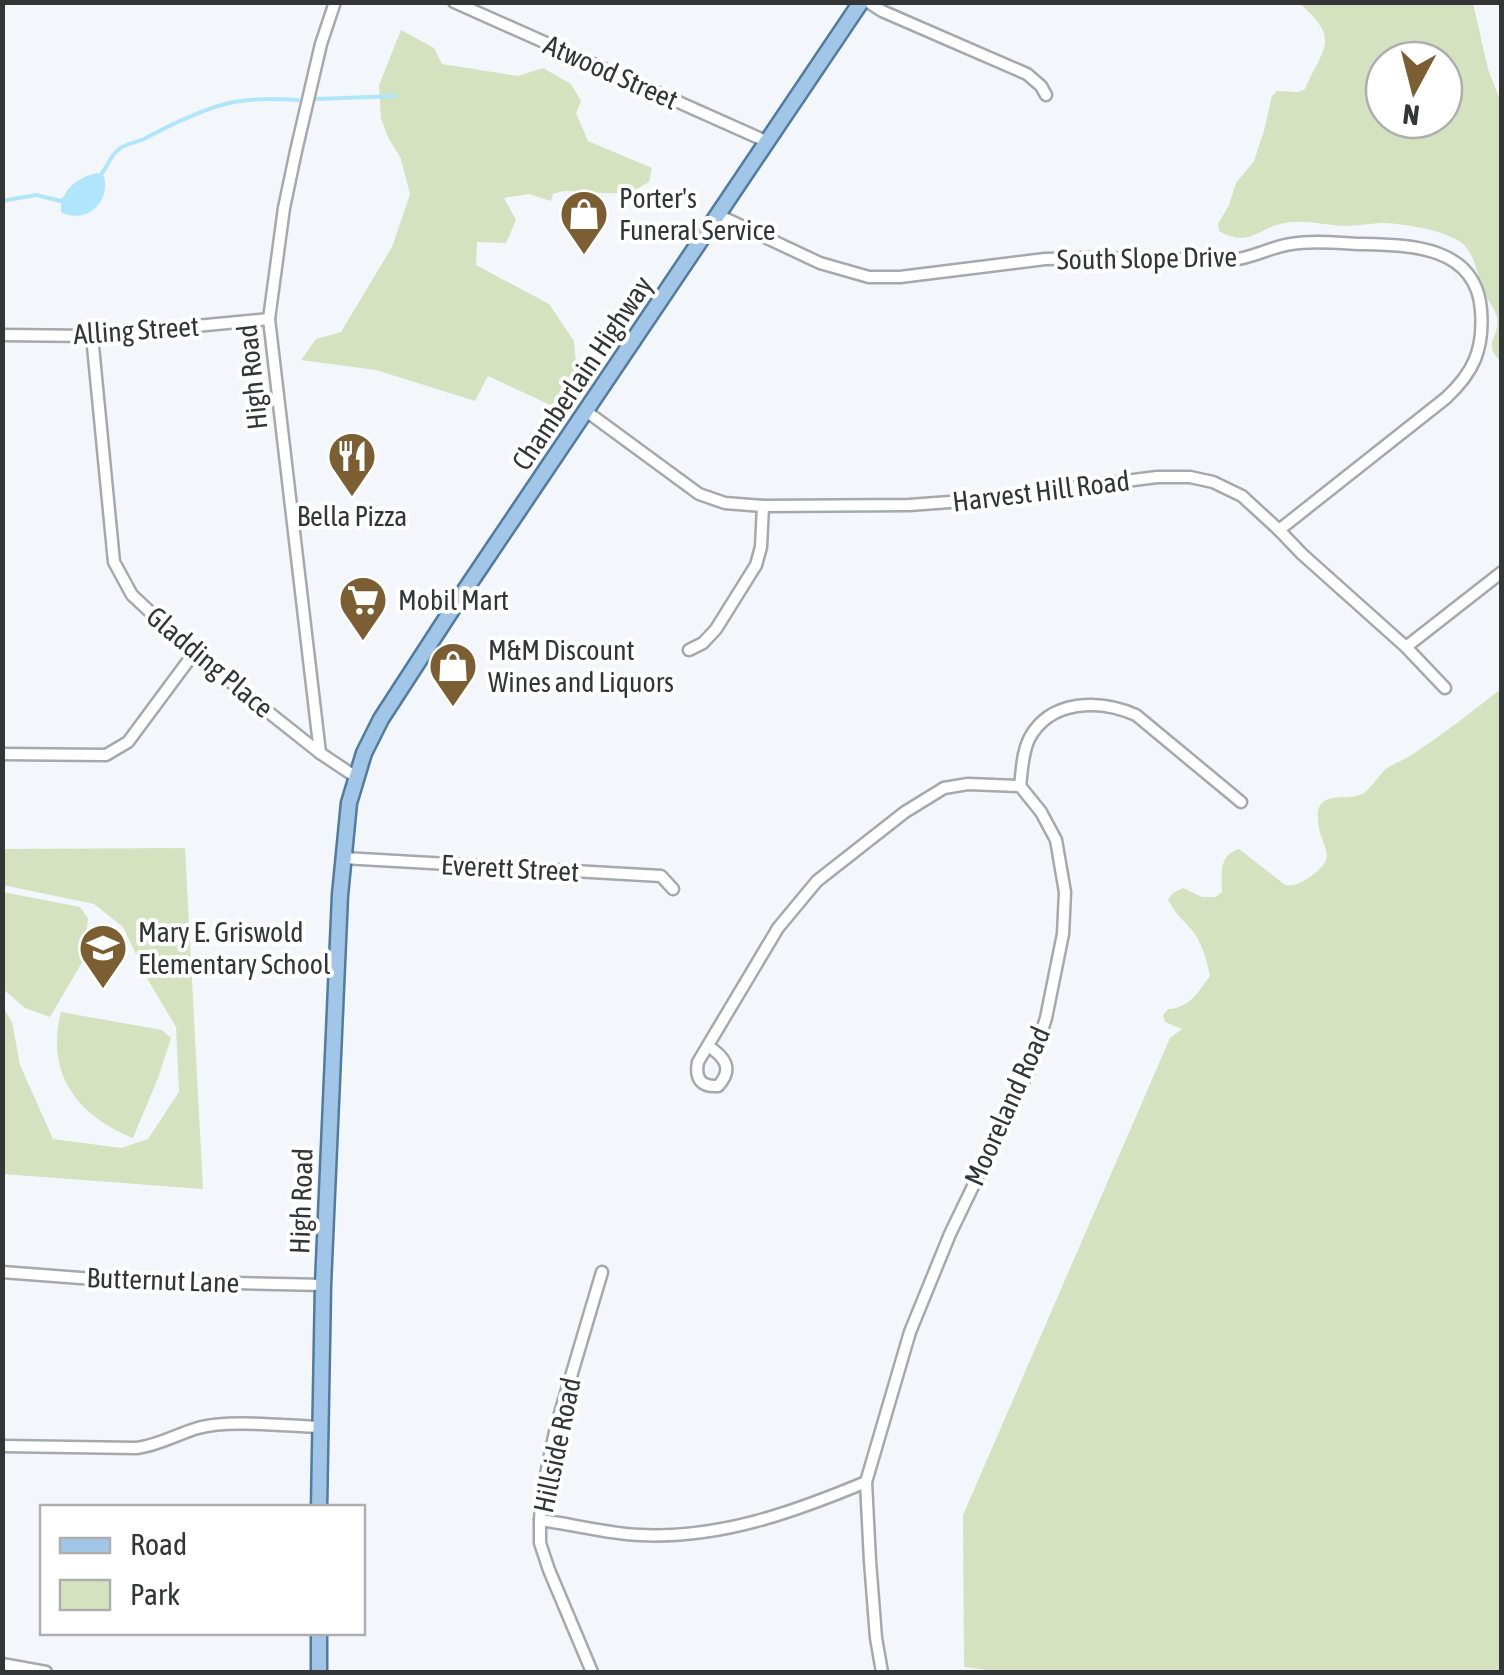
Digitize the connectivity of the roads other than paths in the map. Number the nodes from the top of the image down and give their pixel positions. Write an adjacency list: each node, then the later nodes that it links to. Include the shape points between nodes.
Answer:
1 (335, 2): 7 (street, High Road, via 284,208)
2 (454, 2): 5 (street, Atwood Street)
3 (864, 2): 4 (street, via 1027,74); 5 (main road, Chamberlain Highway)
4 (1046, 95)
5 (768, 142): 6 (main road, Chamberlain Highway)
6 (718, 215): 10 (main road, Chamberlain Highway); 12 (street, South Slope Drive, via 820,263 883,278 1045,259 1232,260 1318,242 1409,246 1450,258 1480,300 1480,343 1465,380)
7 (269, 319): 9 (street, Alling Street); 18 (street, High Road)
8 (2, 336): 9 (street, Alling Street)
9 (92, 336): 16 (street, Gladding Place, via 114,562 132,595)
10 (586, 411): 11 (street, Harvest Hill Road, via 699,494); 20 (main road, Chamberlain Highway, via 396,694)
11 (764, 506): 12 (street, Harvest Hill Road, via 909,506 1190,477 1242,496); 15 (street, via 756,564 716,629)
12 (1280, 530): 14 (street, Harvest Hill Road)
13 (1502, 572): 14 (street)
14 (1406, 647): 17 (street, Harvest Hill Road)
15 (688, 650)
16 (194, 653): 18 (street, Gladding Place); 19 (street, via 128,742 106,755)
17 (1445, 688)
18 (320, 753): 20 (street, Gladding Place)
19 (2, 754)
20 (356, 778): 23 (main road, High Road)
21 (1020, 786): 22 (street, via 1034,732 1057,713 1099,704 1136,715); 25 (street, via 944,788 817,882 778,928); 31 (street, Mooreland Road, via 1056,840 1063,868 1056,980 1030,1068 910,1332)
22 (1240, 802)
23 (342, 858): 24 (street, Everett Street, via 662,876); 28 (main road, High Road)
24 (673, 889)
25 (708, 1046)
26 (2, 1272): 28 (street, Butternut Lane)
27 (602, 1272): 33 (street, Hillside Road, via 556,1427)
28 (323, 1285): 29 (main road, High Road)
29 (320, 1427): 30 (street, via 221,1424 137,1448); 32 (main road, High Road)
30 (2, 1446)
31 (866, 1482): 33 (street, via 754,1524 697,1534 639,1536); 39 (street, Mooreland Road)
32 (319, 1505)
33 (540, 1520): 38 (street, Hillside Road, via 549,1570)
34 (319, 1635): 37 (main road)
35 (2, 1664): 36 (street)
36 (46, 1672)
37 (318, 1672)
38 (592, 1672)
39 (882, 1672)

